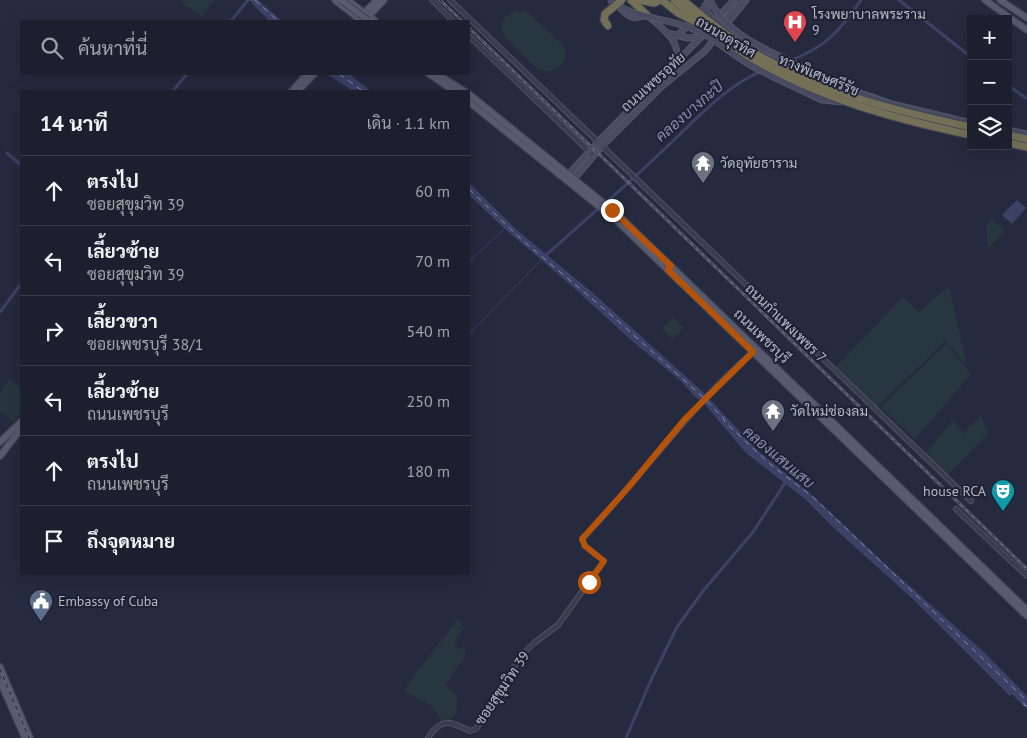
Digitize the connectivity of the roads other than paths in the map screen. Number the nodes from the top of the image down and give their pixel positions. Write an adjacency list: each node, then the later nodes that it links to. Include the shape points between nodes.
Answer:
1 (335, 0): 26 (main road, via 353,16)
2 (341, 0): 26 (main road, bridge)
3 (347, 0): 21 (main road)
4 (432, 0): 28 (street)
5 (450, 0): 68 (street, ถนนกำแพงเพชร 7)
6 (611, 0): 23 (main road, ถนนจตุรทิศ, via 632,18); 57 (main road, ถนนจตุรทิศ, bridge, via 641,17 689,27 707,35 749,64 822,100)
7 (622, 0): 32 (highway, bridge, via 605,14)
8 (631, 0): 23 (highway)
9 (640, 0): 10 (highway, via 654,3)
10 (662, 0): 33 (highway, bridge, via 688,19)
11 (674, 0): 33 (highway, ทางพิเศษศรีรัช, bridge)
12 (734, 0): 30 (main road)
13 (745, 0): 30 (main road)
14 (980, 0): 24 (main road)
15 (985, 0): 34 (main road)
16 (992, 0): 31 (main road)
17 (1000, 0): 25 (main road)
18 (684, 1): 60 (highway, ทางพิเศษศรีรัช, bridge, via 754,52 808,79 878,105)
19 (709, 1): 22 (main road); 30 (main road, via 707,12); 42 (main road, ถนนจตุรทิศ, bridge, via 737,32)
20 (379, 2): 21 (main road); 26 (main road); 27 (main road)
21 (354, 5): 26 (main road)
22 (703, 9): 33 (main road, via 703,16); 36 (main road)
23 (647, 15): 35 (main road)
24 (1001, 15)
25 (1027, 18)
26 (362, 19)
27 (375, 20)
28 (452, 20)
29 (1012, 22): 34 (main road)
30 (720, 24): 33 (main road, ถนนเพชรอุทัย); 39 (main road, ถนนจตุรทิศ)
31 (1027, 25)
32 (608, 26)
33 (714, 31): 38 (main road); 40 (main road, ถนนจตุรทิศ); 62 (highway, ทางพิเศษศรีรัช, bridge, via 752,58 827,94 894,117); 68 (main road, ถนนเพชรอุทัย, via 698,57)
34 (1027, 32)
35 (667, 33): 36 (main road); 41 (main road, via 678,54)
36 (674, 36): 38 (main road)
37 (470, 37): 70 (street)
38 (701, 37): 41 (main road, ถนนเพชรอุทัย)
39 (752, 45): 40 (main road); 42 (main road, ถนนจตุรทิศ, bridge)
40 (748, 52): 57 (main road, ถนนจตุรทิศ, bridge, via 792,76)
41 (669, 70): 68 (main road, ถนนเพชรอุทัย)
42 (808, 72): 59 (main road, ถนนจตุรทิศ, via 892,104)
43 (307, 75): 48 (main road)
44 (313, 75): 48 (main road)
45 (430, 75): 52 (main road)
46 (438, 75): 49 (main road)
47 (444, 75): 55 (main road)
48 (304, 81): 50 (main road); 51 (main road)
49 (451, 84): 53 (main road); 54 (main road)
50 (293, 90)
51 (299, 90)
52 (453, 90)
53 (457, 90)
54 (463, 90)
55 (464, 90)
56 (470, 95): 73 (main road, ถนนเพชรบุรี)
57 (852, 102): 63 (main road, ถนนจตุรทิศ)
58 (470, 103): 73 (main road, ถนนเพชรบุรี)
59 (967, 122)
60 (967, 126)
61 (1012, 131): 64 (main road)
62 (967, 133)
63 (967, 133)
64 (1027, 134)
65 (1012, 136): 66 (highway)
66 (1027, 139)
67 (1012, 143): 69 (highway)
68 (600, 144): 70 (main road, ถนนเพชรอุทัย); 81 (street, ถนนกำแพงเพชร 7)
69 (1027, 146)
70 (591, 154): 71 (main road, ถนนเพชรอุทัย); 72 (main road, ถนนเพชรอุทัย)
71 (576, 166): 72 (main road, via 578,171); 73 (main road, ถนนเพชรอุทัย)
72 (582, 170): 73 (main road, ถนนเพชรอุทัย)
73 (569, 178): 74 (main road, ถนนเพชรบุรี, via 604,206)
74 (755, 351): 75 (main road, ถนนเพชรบุรี); 90 (street, ซอยสุขุมวิท 39, via 680,425 582,539 585,546 604,561 558,625 523,654 476,728 470,731 453,723 439,724)
75 (814, 407): 84 (main road, ถนนเพชรบุรี); 85 (main road, ถนนเพชรบุรี)
76 (20, 423): 78 (main road)
77 (20, 430): 80 (main road)
78 (11, 433): 79 (main road); 80 (main road)
79 (0, 442)
80 (0, 453)
81 (971, 501)
82 (956, 508): 83 (street)
83 (1027, 576)
84 (1027, 610)
85 (1027, 616)
86 (0, 667): 87 (main road)
87 (2, 682): 88 (main road); 89 (main road)
88 (24, 738)
89 (30, 738)
90 (428, 738)

